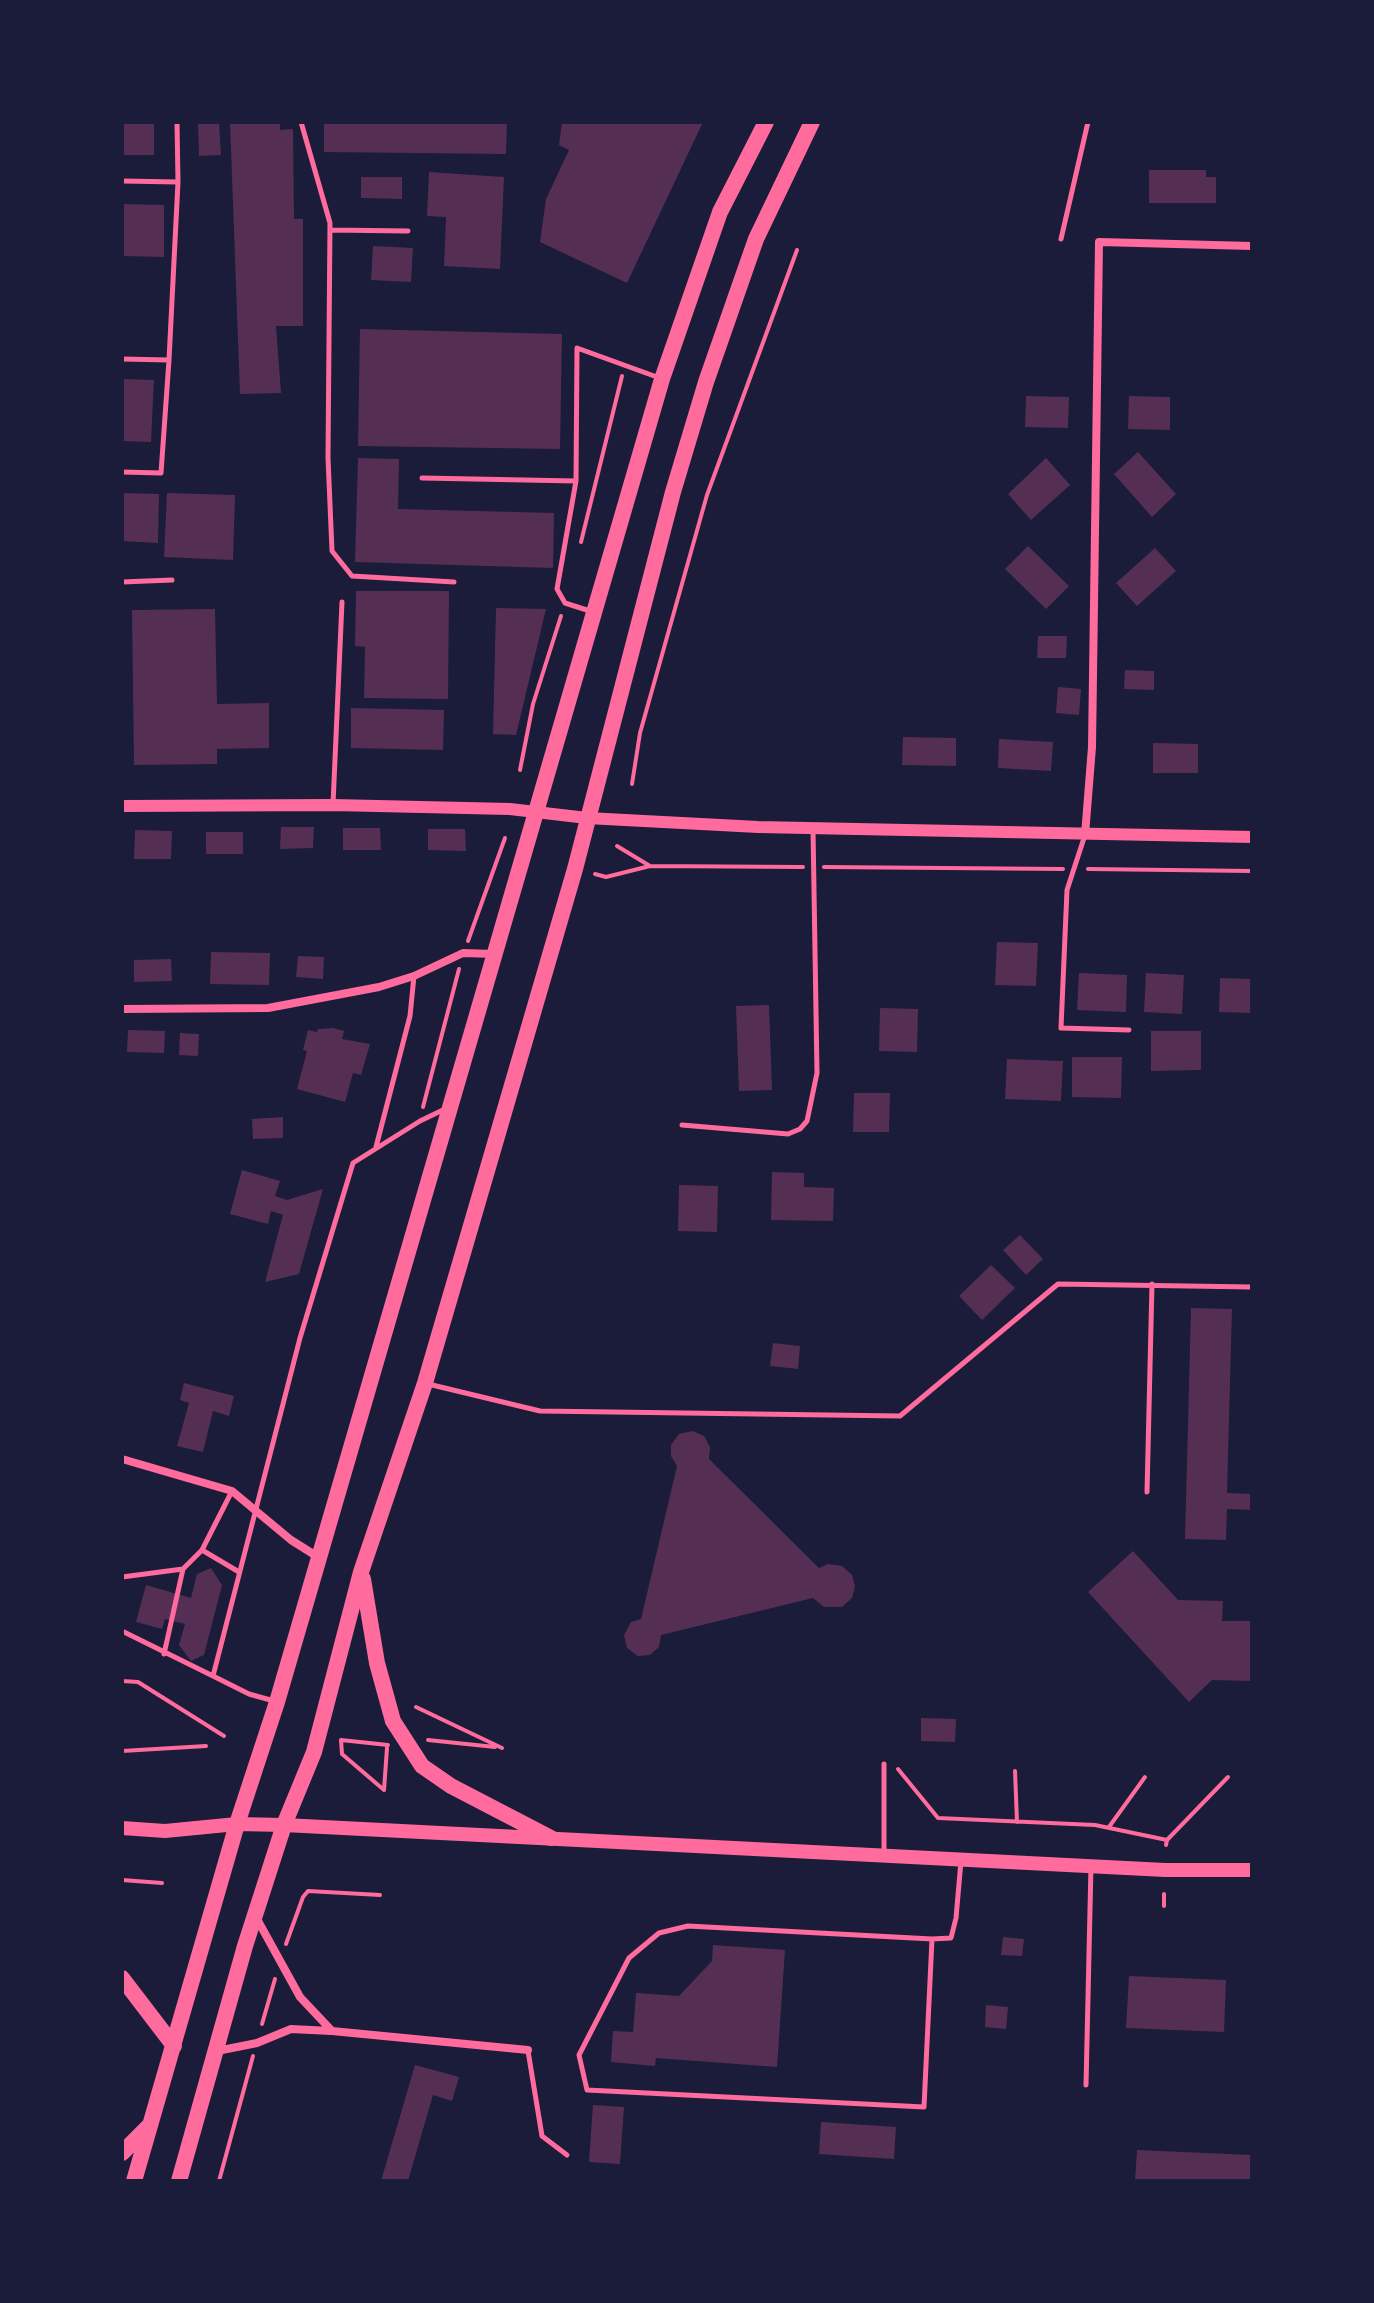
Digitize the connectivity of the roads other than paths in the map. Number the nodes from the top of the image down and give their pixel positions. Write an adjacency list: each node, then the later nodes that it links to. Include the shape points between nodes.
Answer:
1 (177, 122): 7 (lane)
2 (301, 122): 8 (lane)
3 (766, 122): 14 (main road, via 720,212)
4 (812, 122): 26 (main road, via 756,239 706,382)
5 (1088, 122): 10 (lane)
6 (122, 181): 7 (lane)
7 (178, 182): 13 (lane)
8 (330, 230): 9 (lane); 20 (lane, via 332,551 352,576)
9 (408, 231)
10 (1061, 239)
11 (1252, 246): 28 (street, via 1099,242 1092,747)
12 (122, 359): 13 (lane)
13 (169, 360): 15 (lane, via 161,473)
14 (662, 379): 17 (lane, via 577,348); 22 (main road)
15 (122, 472)
16 (422, 478): 17 (lane)
17 (576, 481): 22 (lane, via 557,589 565,603)
18 (172, 580): 19 (lane)
19 (122, 582)
20 (454, 582)
21 (342, 602): 23 (lane)
22 (593, 612): 25 (main road)
23 (333, 805): 24 (street); 25 (street)
24 (122, 806)
25 (535, 811): 26 (street); 30 (main road)
26 (587, 818): 27 (street); 39 (main road)
27 (813, 828): 28 (street); 35 (lane, via 817,1073 807,1121 788,1134)
28 (1085, 835): 29 (street); 33 (lane, via 1067,890 1061,1028)
29 (1252, 837)
30 (494, 954): 31 (street, via 463,953); 34 (main road)
31 (414, 976): 32 (street, via 268,1008); 36 (lane, via 410,1016)
32 (122, 1009)
33 (1129, 1030)
34 (450, 1107): 36 (lane); 45 (main road)
35 (682, 1125)
36 (375, 1148): 43 (lane, via 353,1163)
37 (1152, 1284): 38 (lane); 39 (lane, via 1058,1284 900,1416 540,1411); 42 (lane)
38 (1252, 1287)
39 (425, 1383): 48 (main road)
40 (122, 1459): 41 (street)
41 (232, 1491): 43 (street); 44 (lane)
42 (1147, 1492)
43 (254, 1510): 45 (street); 47 (lane)
44 (202, 1550): 46 (lane); 47 (lane)
45 (319, 1557): 53 (main road)
46 (183, 1569): 49 (lane); 51 (lane)
47 (239, 1572): 52 (lane)
48 (361, 1572): 56 (main road, via 314,1752); 58 (main road, via 393,1721 422,1766)
49 (122, 1577)
50 (122, 1631): 51 (lane)
51 (164, 1654): 52 (lane)
52 (213, 1676): 53 (lane)
53 (277, 1702): 55 (main road)
54 (884, 1764): 59 (lane)
55 (237, 1824): 56 (main road); 57 (main road, via 165,1831); 67 (main road)
56 (284, 1825): 58 (main road); 63 (main road)
57 (122, 1828)
58 (551, 1838): 59 (main road)
59 (884, 1856): 60 (main road)
60 (961, 1860): 61 (main road); 64 (lane, via 951,1938)
61 (1091, 1866): 62 (main road); 70 (lane)
62 (1252, 1870)
63 (255, 1914): 66 (street, via 300,1997); 69 (main road)
64 (932, 1939): 64 (lane, via 924,2107 587,2090 579,2055 629,1958 659,1933 688,1926)
65 (122, 1978): 67 (main road)
66 (332, 2031): 68 (street); 69 (street, via 291,2029)
67 (174, 2046): 71 (main road)
68 (528, 2050): 73 (lane, via 542,2136)
69 (216, 2051): 75 (main road)
70 (1086, 2085)
71 (151, 2124): 72 (main road); 74 (main road)
72 (122, 2153)
73 (567, 2155)
74 (134, 2181)
75 (179, 2181)

